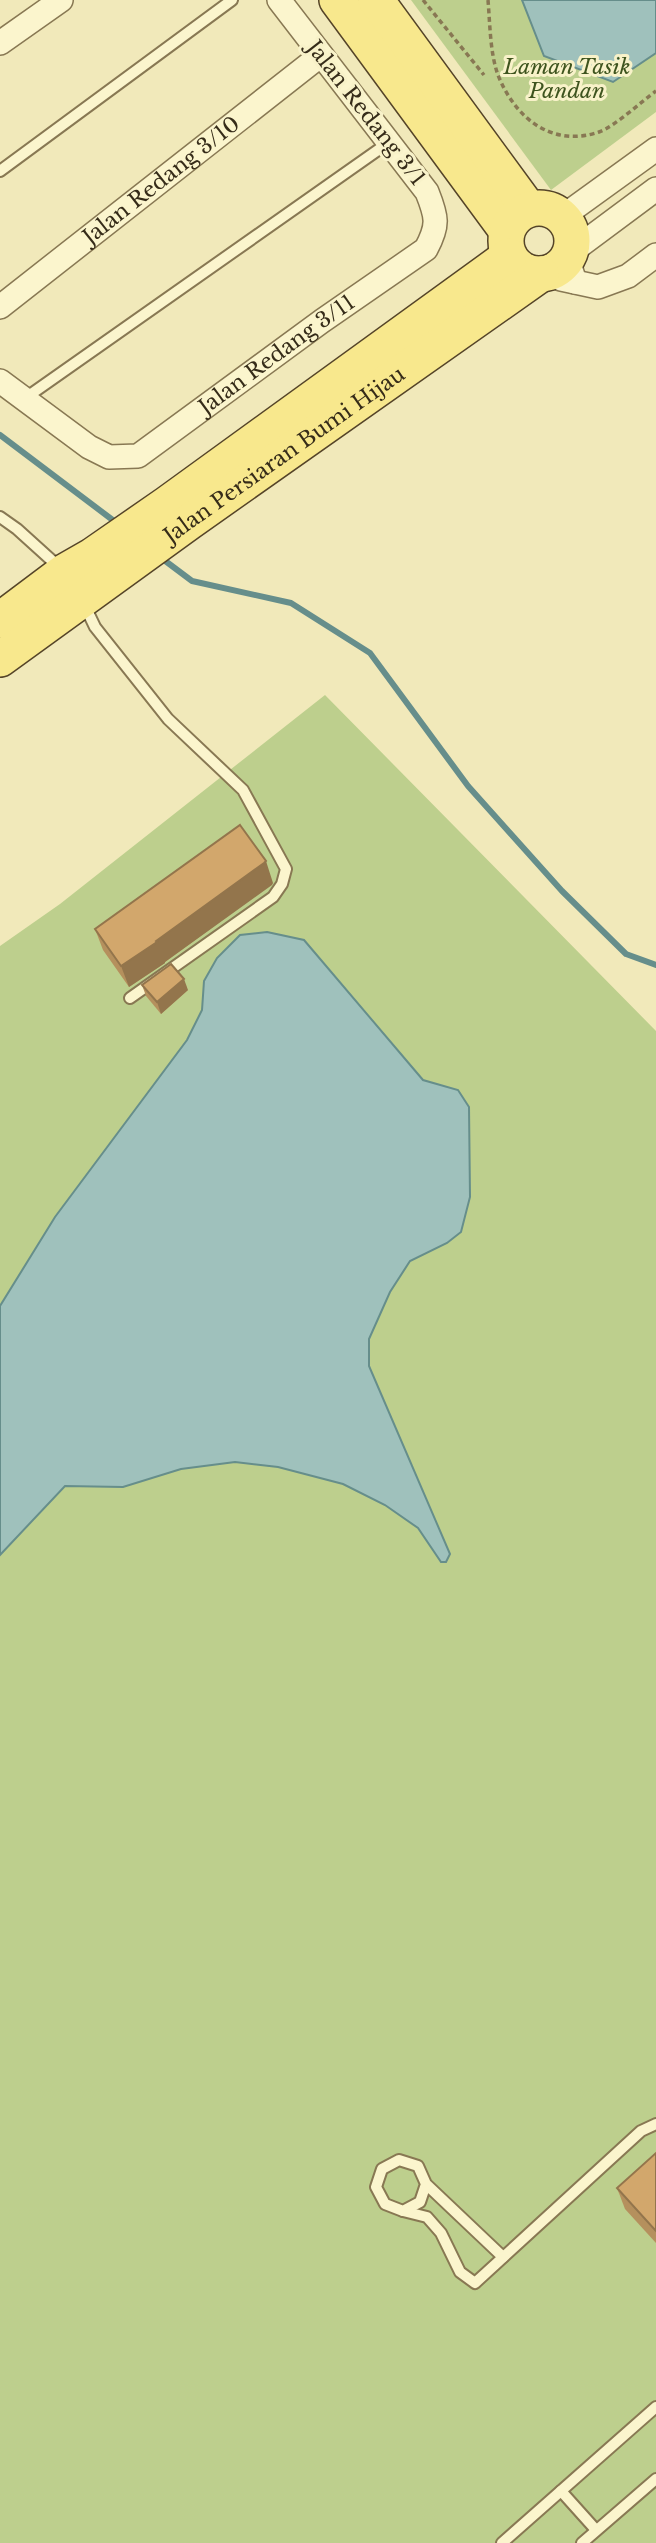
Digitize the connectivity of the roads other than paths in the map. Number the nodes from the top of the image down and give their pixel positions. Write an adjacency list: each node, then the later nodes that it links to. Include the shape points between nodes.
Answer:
1 (61, 0): 6 (street)
2 (232, 0): 10 (lane)
3 (279, 0): 7 (street, Jalan Redang 3/1)
4 (337, 0): 13 (main road)
5 (376, 0): 13 (main road)
6 (0, 43)
7 (321, 55): 8 (street, Jalan Redang 3/1); 17 (street, Jalan Redang 3/10)
8 (388, 143): 14 (street, Jalan Redang 3/1, via 427,192 436,213); 19 (lane)
9 (656, 149): 11 (street, Jalan Persiaran Bumi Hijau)
10 (0, 171)
11 (619, 177): 12 (street); 13 (street, Jalan Persiaran Bumi Hijau)
12 (647, 196): 16 (street)
13 (527, 228): 16 (main road, via 570,228 572,240); 16 (main road, via 517,267 526,272); 20 (main road, Jalan Persiaran Bumi Hijau)
14 (435, 232): 19 (street, Jalan Redang 3/11, via 426,249 138,456 109,457)
15 (656, 255): 16 (street, via 628,276 598,287)
16 (563, 266): 20 (main road, Jalan Persiaran Bumi Hijau)
17 (0, 307)
18 (0, 380): 19 (street)
19 (24, 400)
20 (178, 513): 22 (main road, Jalan Persiaran Bumi Hijau)
21 (0, 517): 22 (lane)
22 (83, 579): 23 (main road, Jalan Persiaran Bumi Hijau); 24 (main road, Jalan Persiaran Bumi Hijau); 25 (lane, via 95,627 168,719 243,790 286,869 273,897)
23 (0, 620)
24 (0, 659)
25 (130, 998)
26 (656, 2124): 29 (lane, via 641,2131)
27 (426, 2184): 28 (lane, via 420,2202); 28 (lane, via 418,2166 399,2160 382,2169 376,2187 385,2204); 29 (lane)
28 (403, 2211): 29 (lane, via 427,2217 441,2233 460,2272 475,2283)
29 (503, 2257)
30 (656, 2407): 32 (lane)
31 (656, 2479): 33 (lane)
32 (561, 2491): 33 (lane); 34 (lane)
33 (596, 2530): 35 (lane)
34 (502, 2543)
35 (582, 2543)

